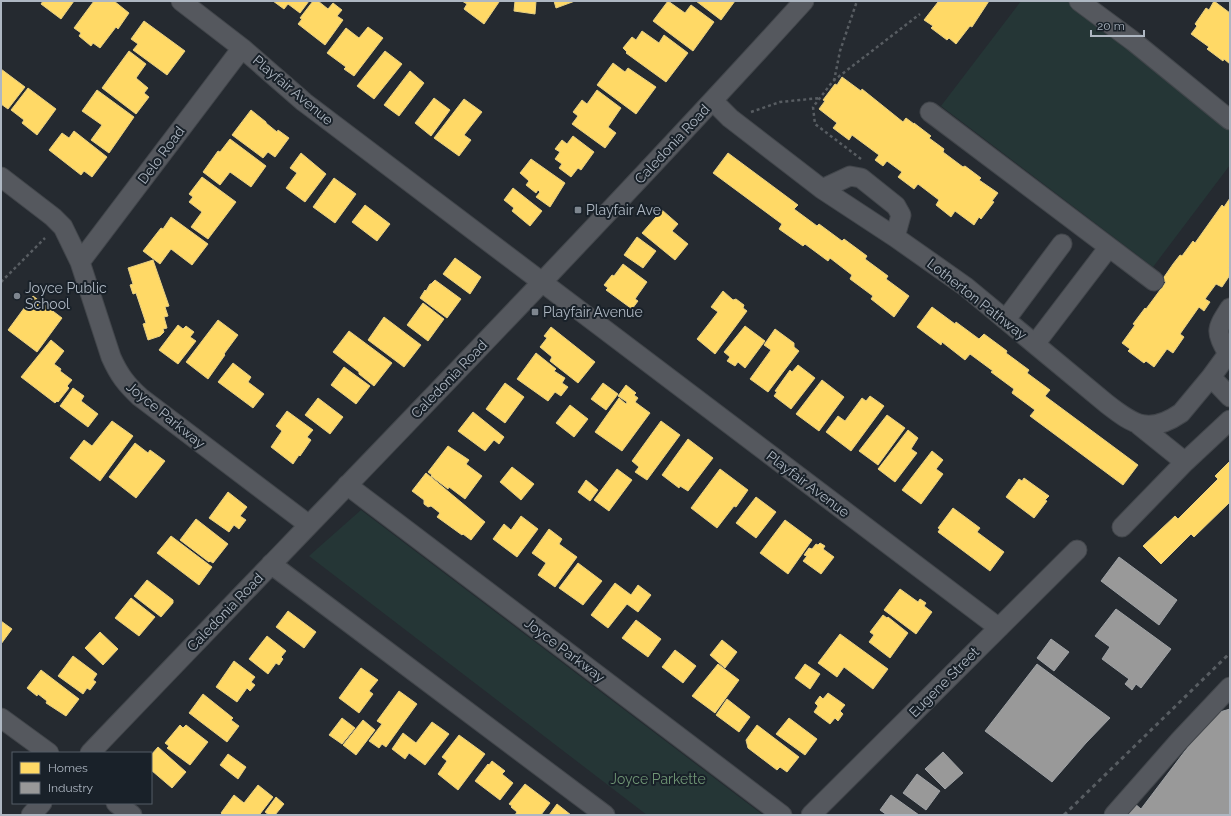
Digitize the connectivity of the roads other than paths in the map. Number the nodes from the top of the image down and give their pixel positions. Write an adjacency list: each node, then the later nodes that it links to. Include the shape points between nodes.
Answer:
1 (181, 1): 4 (street, Playfair Avenue)
2 (804, 1): 5 (street, Caledonia Road)
3 (1079, 1): 7 (street, via 1133,41)
4 (242, 48): 13 (street, Delo Road); 15 (street, Playfair Avenue, via 304,102)
5 (713, 101): 9 (street, Lotherton Pathway); 15 (street, Caledonia Road)
6 (930, 112): 12 (street)
7 (1230, 120)
8 (1, 177): 13 (street, Joyce Parkway, via 63,227)
9 (822, 189): 10 (street, Lotherton Pathway); 10 (street, via 850,176 861,178 896,206 901,216)
10 (895, 237): 17 (street, Lotherton Pathway)
11 (1062, 244): 17 (street)
12 (1109, 247): 14 (street); 18 (street)
13 (80, 262): 26 (street, Joyce Parkway, via 111,357 127,385)
14 (1154, 281)
15 (542, 283): 25 (street, Caledonia Road); 30 (street, Playfair Avenue)
16 (1230, 308): 19 (street, via 1219,325 1219,337)
17 (1006, 319): 18 (street, Lotherton Pathway)
18 (1035, 344): 23 (street, Lotherton Pathway, via 1120,414)
19 (1229, 352): 20 (street)
20 (1211, 377): 21 (street); 23 (street, via 1174,418 1156,425)
21 (1230, 397)
22 (1230, 420): 24 (street)
23 (1139, 425): 24 (street, Lotherton Pathway)
24 (1185, 462): 27 (street)
25 (347, 485): 26 (street, Caledonia Road); 40 (street, Joyce Parkway)
26 (309, 525): 29 (street, Caledonia Road)
27 (1122, 527)
28 (1076, 550): 30 (street, Eugene Street)
29 (271, 564): 34 (street, Caledonia Road); 39 (street)
30 (999, 628): 41 (street, Eugene Street)
31 (1230, 687): 42 (street)
32 (1, 718): 33 (street)
33 (48, 752)
34 (91, 752)
35 (41, 804): 37 (street)
36 (117, 804): 38 (street)
37 (30, 815)
38 (132, 815)
39 (605, 815)
40 (782, 815)
41 (811, 815)
42 (1114, 815)

